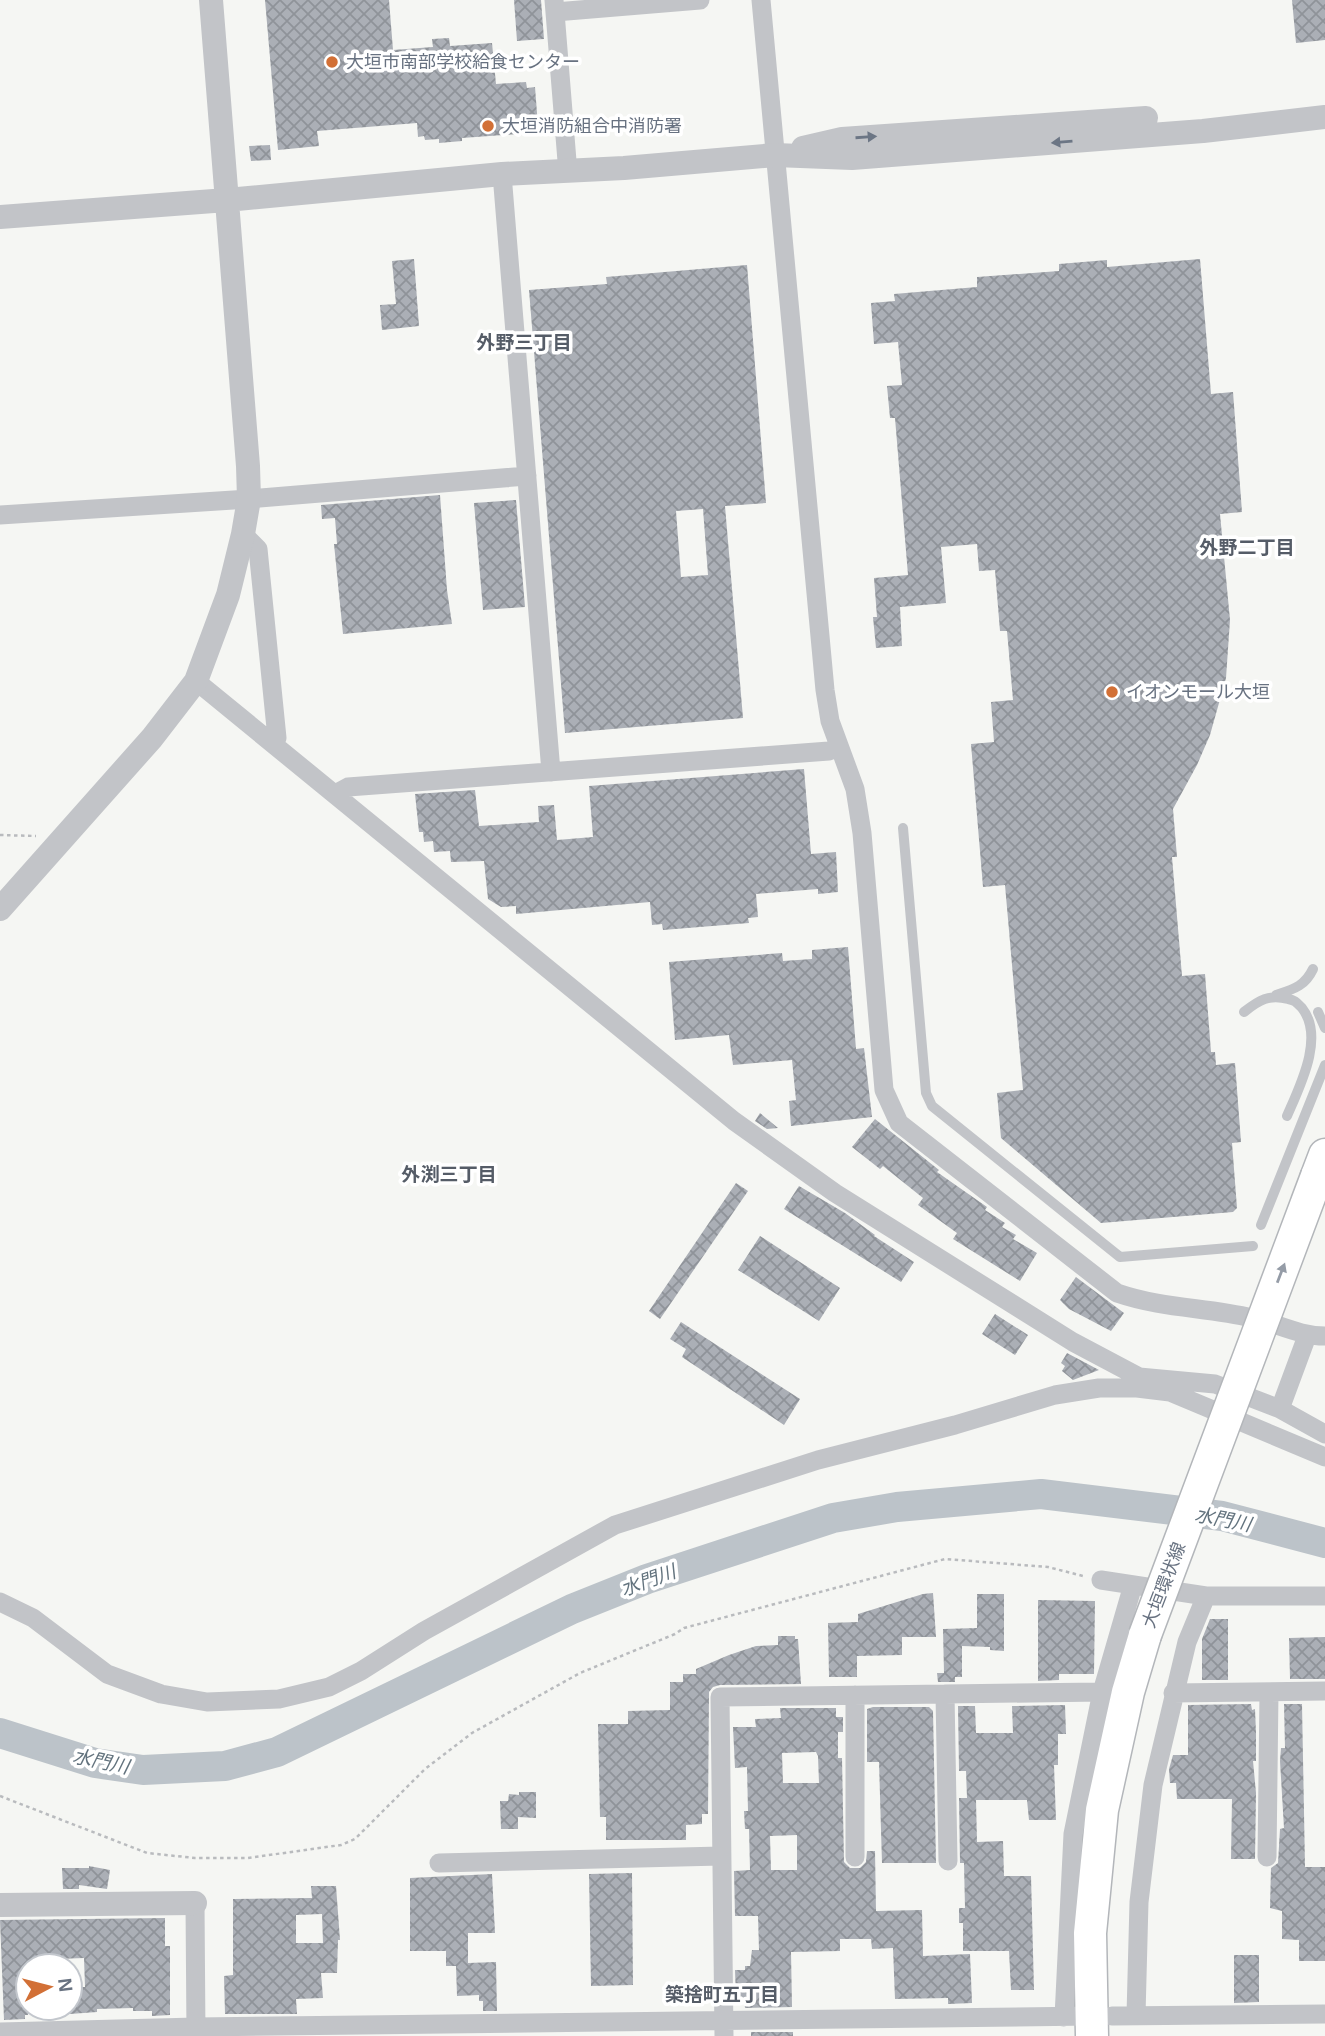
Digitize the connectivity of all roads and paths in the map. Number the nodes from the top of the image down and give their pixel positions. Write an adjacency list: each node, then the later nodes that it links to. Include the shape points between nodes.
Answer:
1 (211, 0): 10 (street)
2 (700, 0): 4 (street)
3 (761, 0): 7 (street)
4 (554, 6): 8 (street)
5 (1325, 103): 7 (street, one-way to 5, via 842,139)
6 (1325, 117): 7 (street, one-way to 7, via 852,158)
7 (775, 155): 8 (street); 18 (street, via 825,690)
8 (566, 171): 9 (street)
9 (502, 174): 10 (street); 12 (street)
10 (227, 200): 11 (street); 13 (street)
11 (0, 217)
12 (527, 476): 13 (street); 19 (street)
13 (248, 499): 14 (street); 15 (street)
14 (0, 515)
15 (243, 534): 16 (street, via 228,595); 17 (street, via 258,549)
16 (197, 681): 17 (street); 23 (street)
17 (274, 744): 20 (street)
18 (839, 747): 19 (street); 36 (street, via 855,789 862,833 884,1090 899,1123 1118,1293 1146,1303 1252,1318)
19 (551, 772): 20 (street, via 348,787)
20 (335, 794): 37 (street, via 734,1121 835,1193)
21 (903, 828): 35 (lane, via 926,1093 932,1106 1120,1257)
22 (0, 835): 23 (path, via 47,837)
23 (58, 844): 24 (street)
24 (0, 909)
25 (1313, 968): 26 (lane, via 1298,988)
26 (1275, 995): 27 (lane, via 1260,999); 31 (lane, via 1294,1000 1307,1013 1313,1032 1312,1056)
27 (1244, 1012)
28 (1318, 1012): 29 (lane)
29 (1325, 1028)
30 (1325, 1065): 34 (lane)
31 (1287, 1116)
32 (1321, 1166): 46 (main road, 大垣環状線, one-way to 32, bridge)
33 (1325, 1216): 46 (main road, 大垣環状線)
34 (1261, 1225)
35 (1253, 1246)
36 (1316, 1336): 38 (street)
37 (1138, 1382): 38 (street, via 1215,1384); 40 (street); 45 (street, via 1055,1395 818,1460 615,1525 361,1671 329,1687 279,1699 207,1702 161,1694 107,1674 33,1618)
38 (1280, 1409): 39 (street)
39 (1325, 1434)
40 (1325, 1457)
41 (1101, 1580): 42 (street); 53 (path, via 1048,1567 944,1559 684,1628 580,1673 472,1733 425,1769 355,1839 341,1845 248,1858 147,1853)
42 (1133, 1585): 43 (street); 48 (street)
43 (1206, 1596): 44 (street); 50 (street)
44 (1325, 1596)
45 (0, 1602)
46 (1155, 1637): 62 (main road, 大垣環状線, via 1128,1692 1102,1810 1090,1933)
47 (1325, 1691): 49 (street)
48 (1102, 1692): 51 (street); 62 (street, via 1073,1835)
49 (1269, 1692): 50 (street); 56 (street)
50 (1173, 1693): 62 (street, via 1153,1785 1139,1902)
51 (946, 1694): 52 (street); 57 (street)
52 (855, 1695): 54 (street, via 720,1697); 55 (street)
53 (0, 1796)
54 (721, 1856): 58 (street); 63 (street)
55 (855, 1857)
56 (1267, 1857)
57 (948, 1861)
58 (439, 1863)
59 (195, 1903): 60 (street); 64 (street)
60 (0, 1905)
61 (1325, 2014): 62 (street)
62 (1102, 2023): 63 (street)
63 (724, 2029): 64 (street)
64 (196, 2031): 65 (street)
65 (0, 2032)

